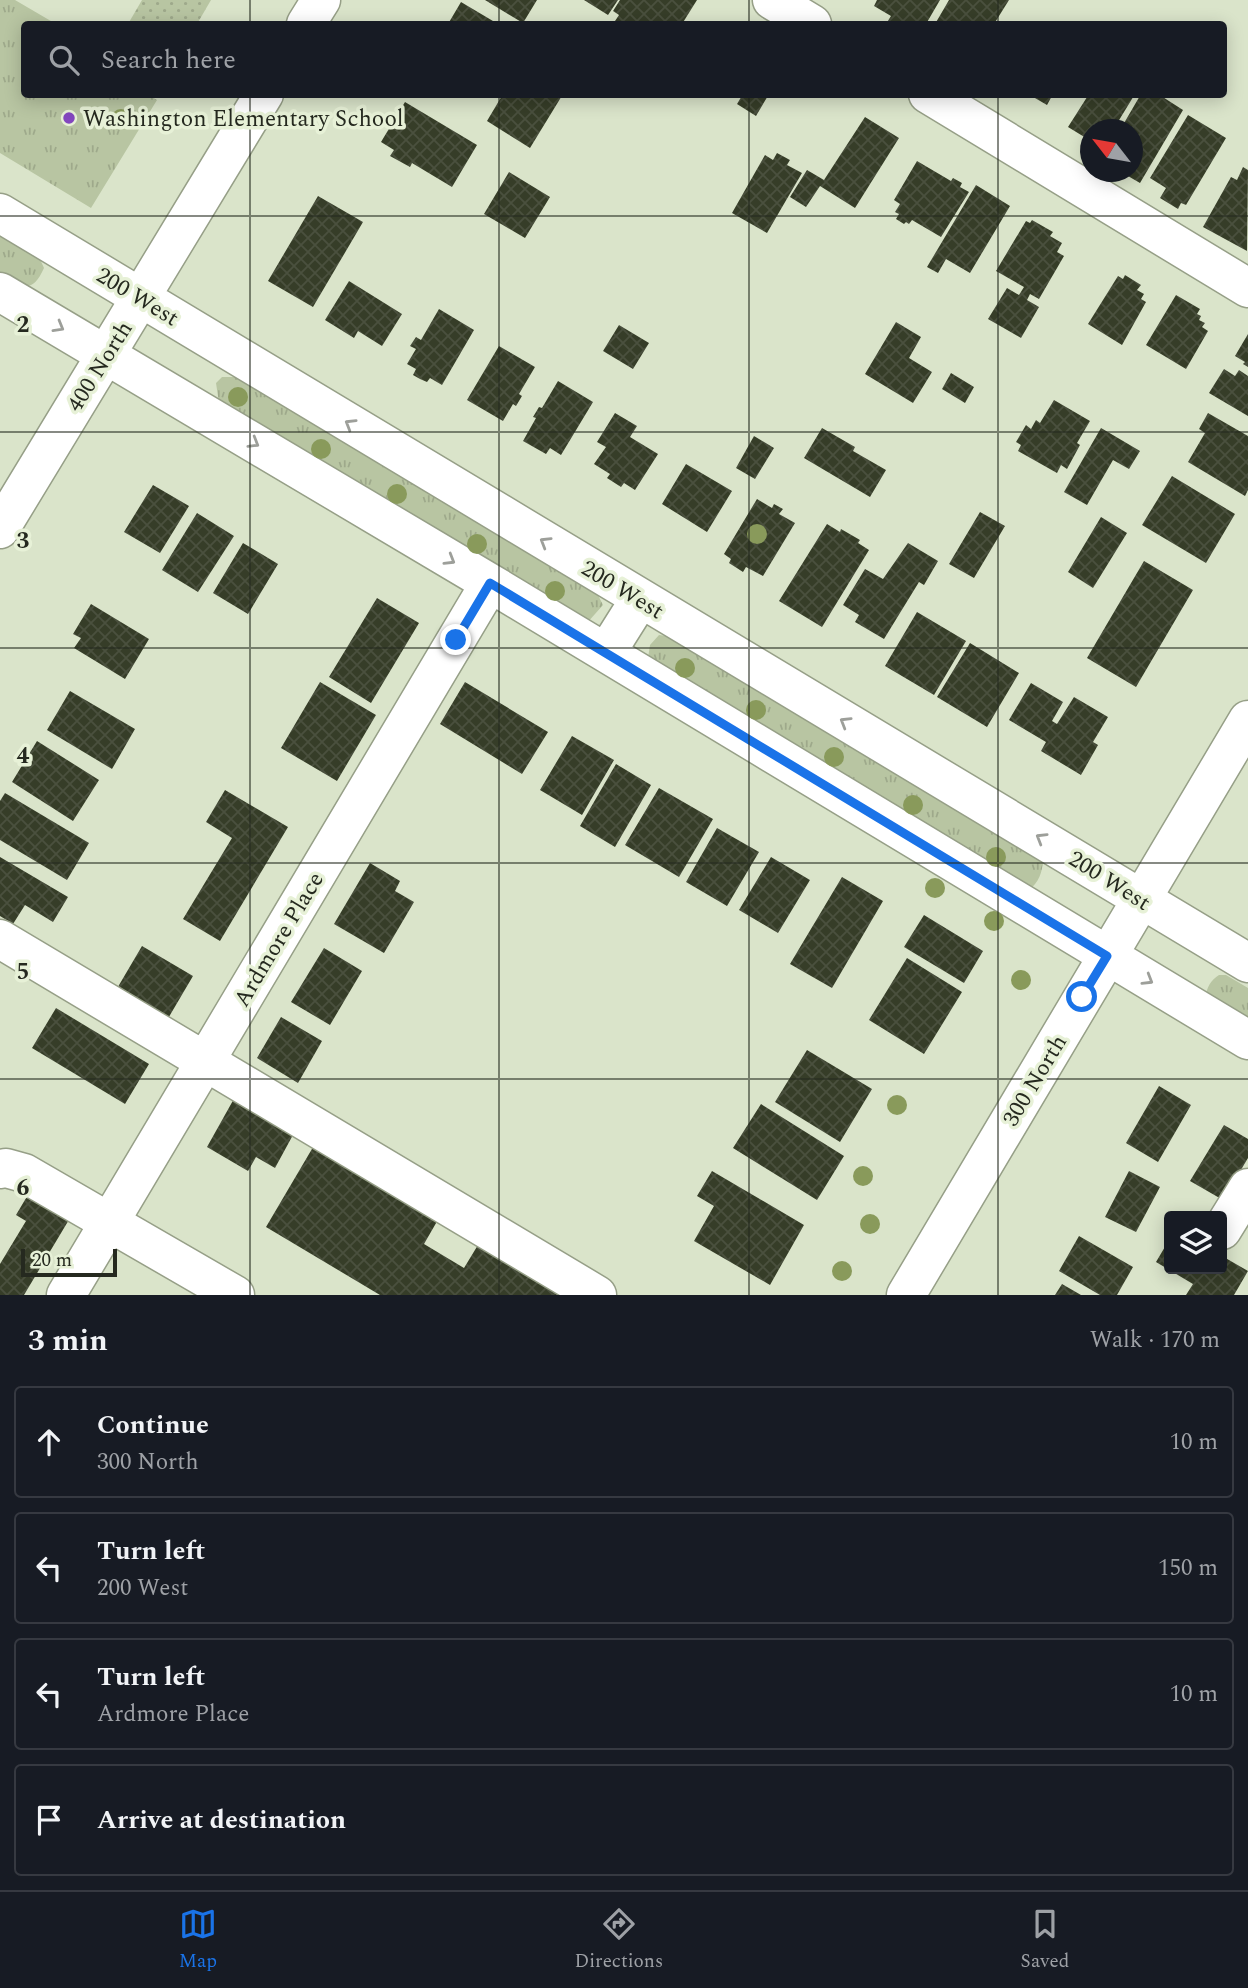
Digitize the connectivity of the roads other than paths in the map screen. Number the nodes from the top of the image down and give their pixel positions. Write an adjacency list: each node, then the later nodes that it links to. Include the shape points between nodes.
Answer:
1 (321, 0): 2 (street)
2 (308, 21)
3 (262, 98): 8 (street, 400 North)
4 (935, 98): 6 (street)
5 (0, 213): 8 (street, 200 West)
6 (1248, 288)
7 (0, 292): 9 (street, one-way to 9)
8 (141, 298): 9 (street, 400 North); 12 (street, 200 West, one-way to 8)
9 (105, 355): 10 (street, 400 North); 11 (street, one-way to 11)
10 (1, 524)
11 (490, 583): 13 (street); 20 (street, Ardmore Place)
12 (640, 599): 13 (street); 15 (street, 200 West, one-way to 12)
13 (606, 653): 17 (street)
14 (1248, 720): 15 (street, 300 North)
15 (1140, 899): 17 (street, 300 North); 18 (street, 200 West)
16 (0, 939): 20 (street)
17 (1107, 956): 19 (street, one-way to 19); 28 (street, 300 North)
18 (1248, 963)
19 (1248, 1040)
20 (206, 1061): 24 (street, Ardmore Place); 27 (street)
21 (0, 1169): 24 (street, via 24,1173)
22 (1248, 1188): 23 (street)
23 (1227, 1222)
24 (109, 1223): 25 (street, Ardmore Place); 26 (street)
25 (66, 1295)
26 (234, 1295)
27 (597, 1295)
28 (906, 1295)

